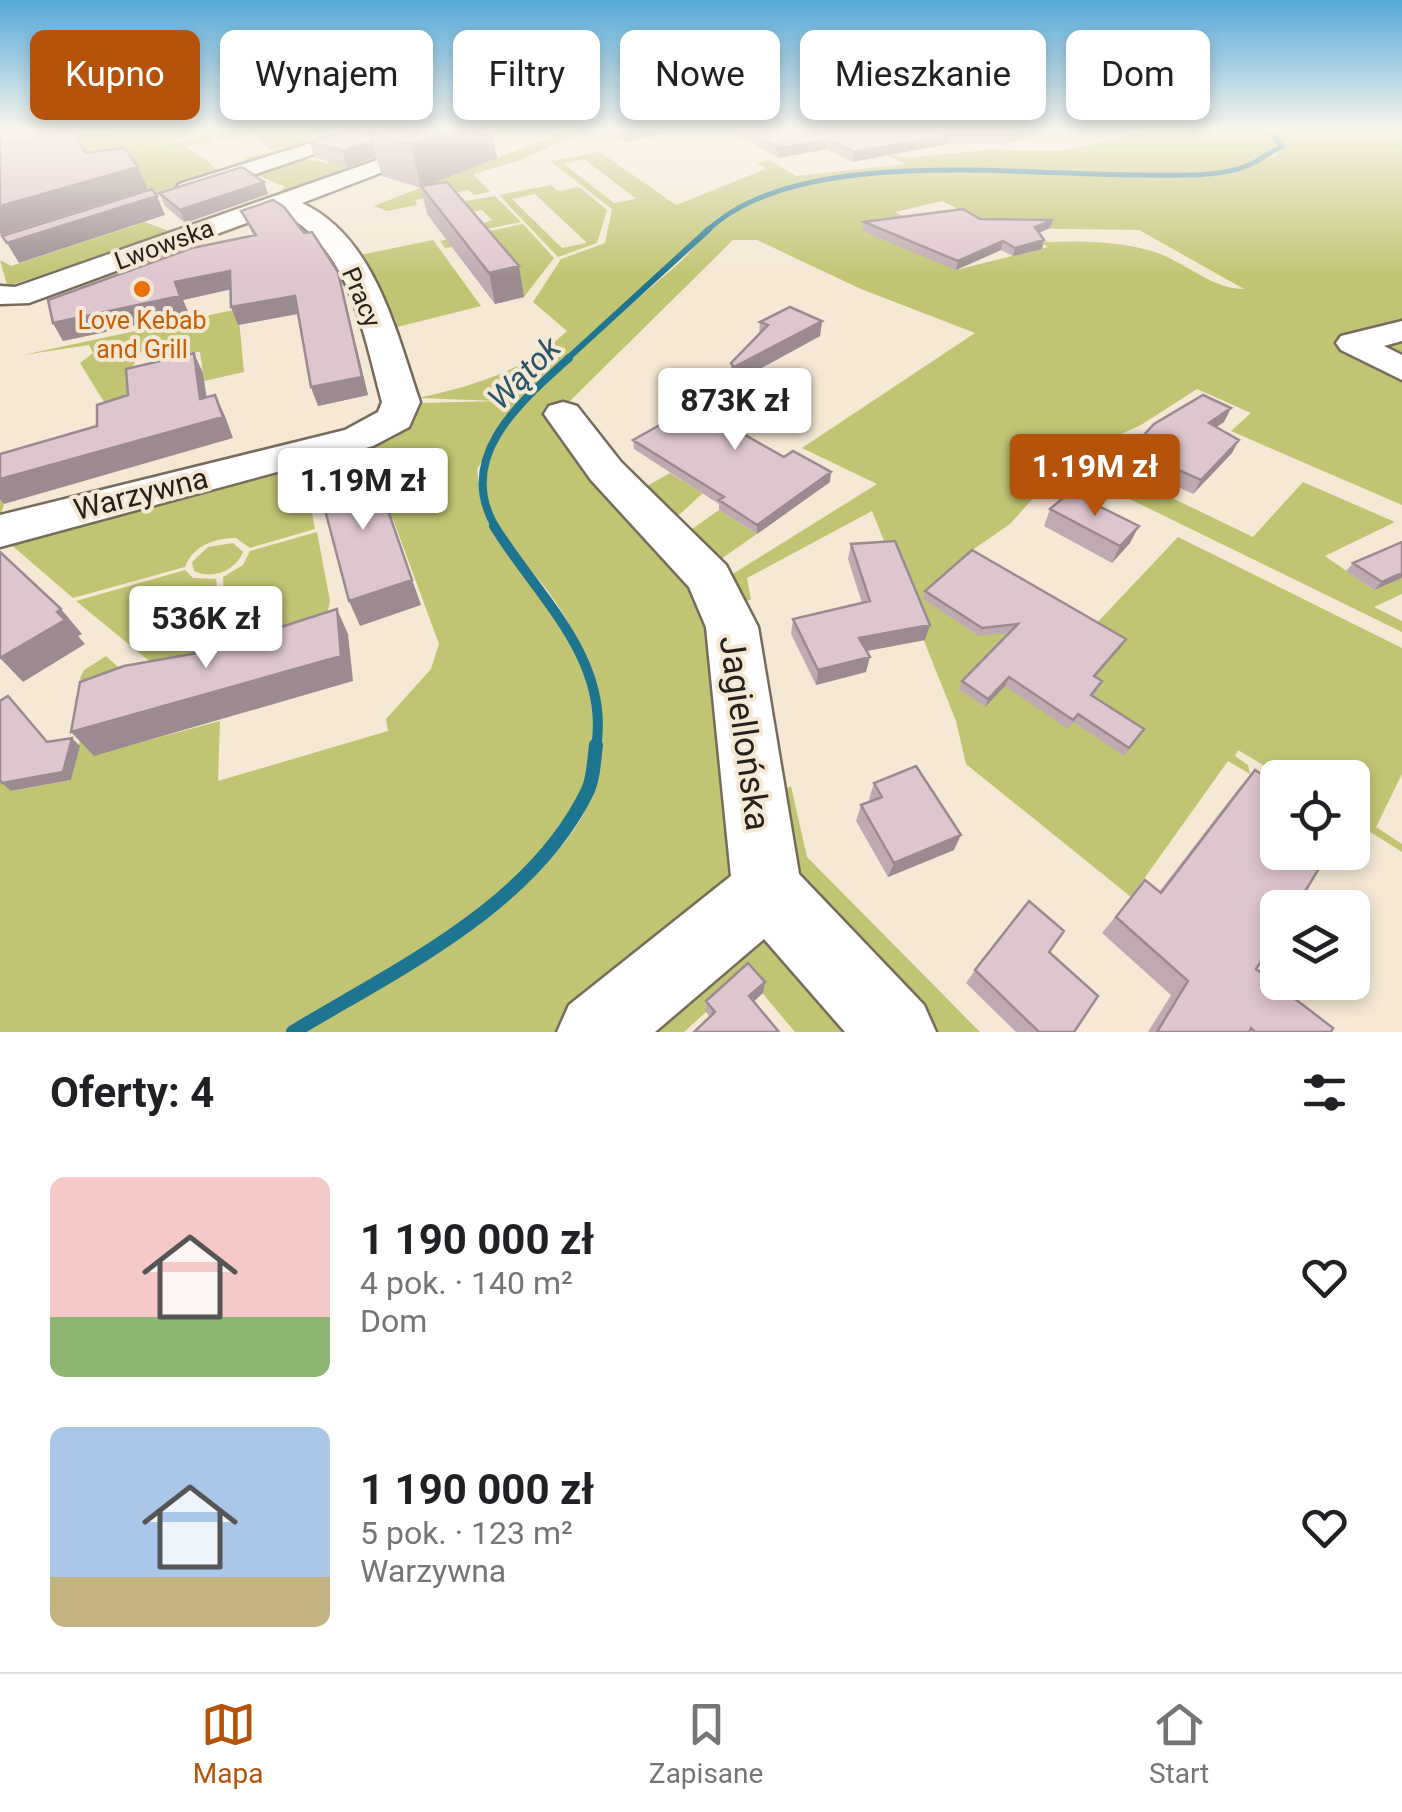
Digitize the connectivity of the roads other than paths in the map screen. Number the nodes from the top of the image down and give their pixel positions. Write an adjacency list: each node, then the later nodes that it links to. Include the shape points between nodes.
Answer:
1 (219, 179): 3 (street)
2 (343, 179): 4 (street, Lwowska)
3 (166, 196)
4 (280, 202): 5 (street, Lwowska); 9 (street, Pracy, via 322,226 364,292 401,402)
5 (6, 303)
6 (1402, 331): 7 (street, via 1353,343)
7 (1402, 369)
8 (563, 414): 11 (street, Jagiellońska, via 606,471 709,578 732,626)
9 (395, 419): 10 (street, Warzywna, via 359,438)
10 (0, 531)
11 (767, 891): 12 (street); 13 (street)
12 (596, 1032)
13 (897, 1032)

